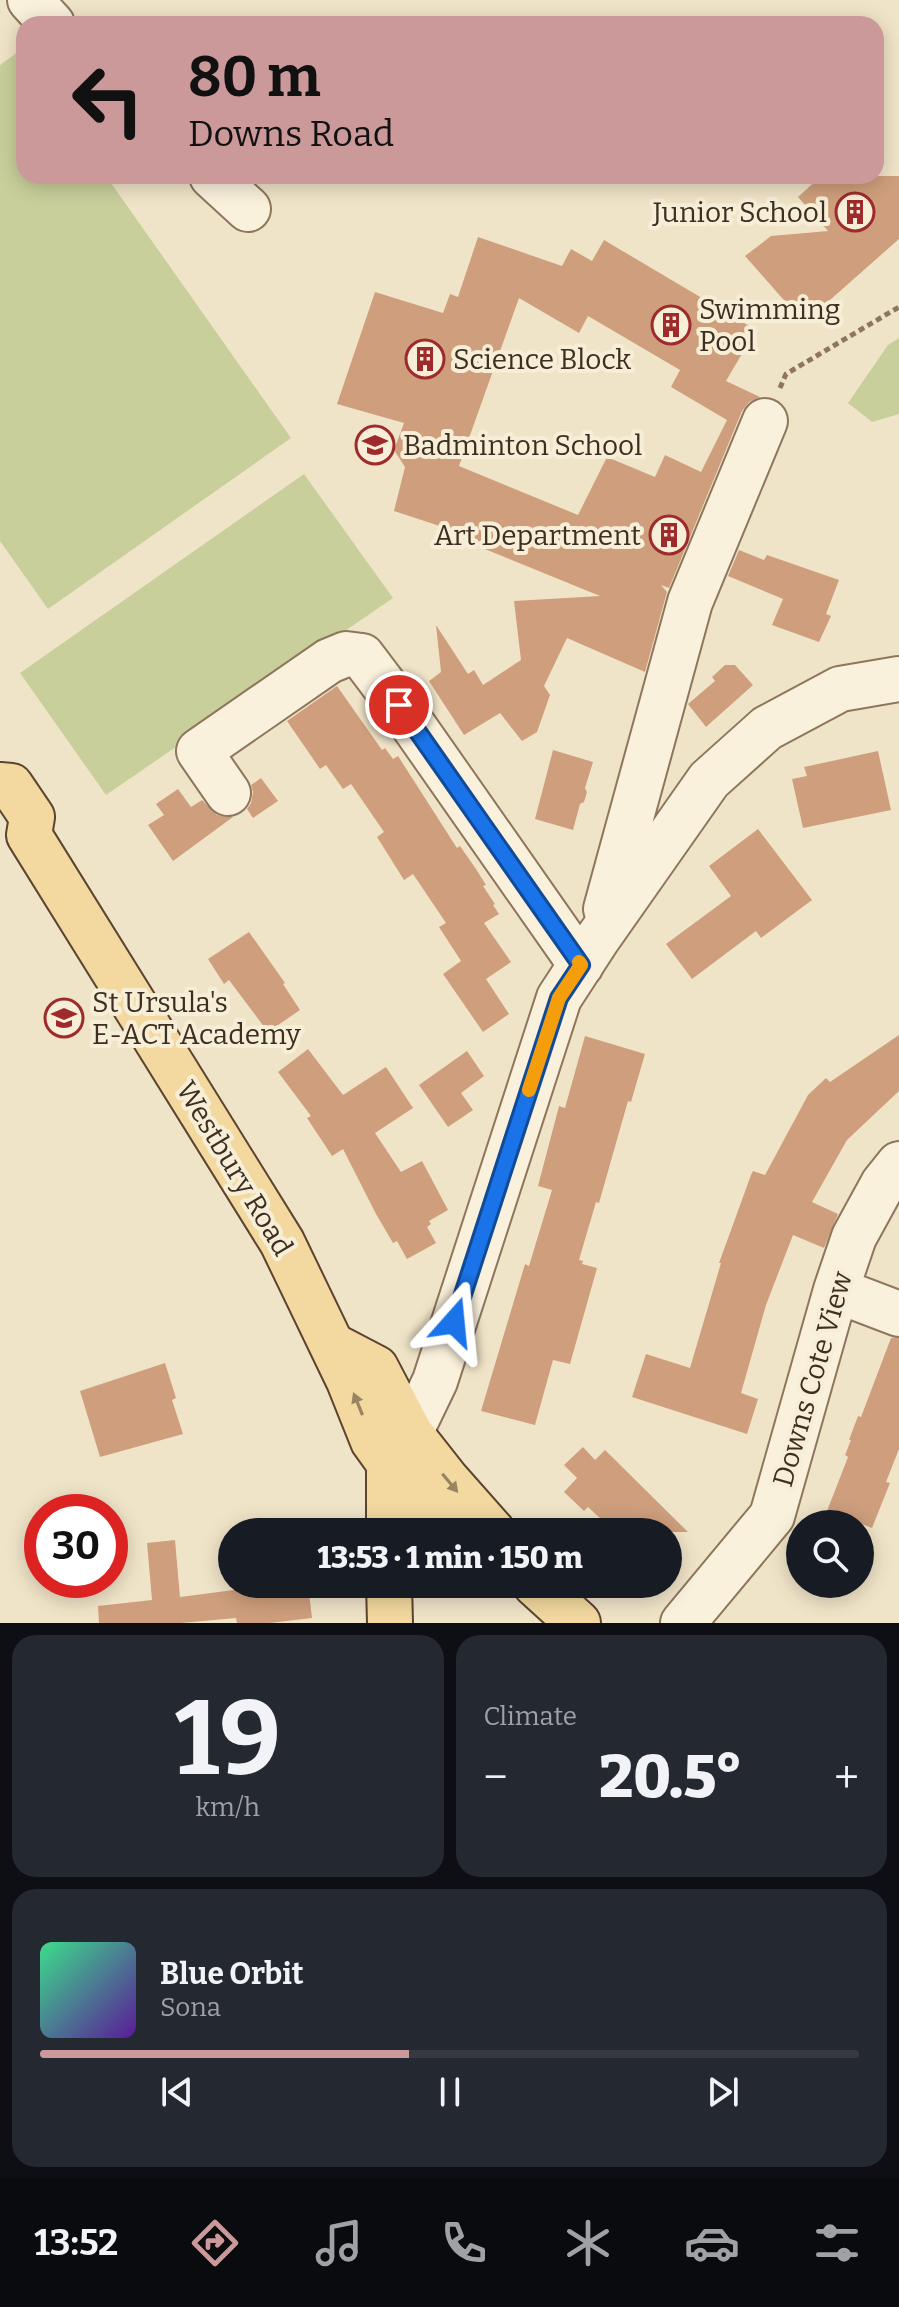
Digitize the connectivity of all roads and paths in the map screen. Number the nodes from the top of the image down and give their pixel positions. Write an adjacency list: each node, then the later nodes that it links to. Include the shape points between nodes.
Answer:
1 (30, 0): 2 (street)
2 (45, 16)
3 (221, 184): 4 (street)
4 (248, 209)
5 (899, 307): 6 (path, via 786,374)
6 (765, 421): 11 (street, via 690,602)
7 (899, 679): 11 (street, via 840,689 767,728 709,780)
8 (0, 785): 10 (main road, Westbury Road, via 11,786 32,817)
9 (228, 793): 11 (street, via 199,751 329,661 346,654 362,656)
10 (14, 826): 15 (main road, Westbury Road, via 282,1242 373,1441)
11 (590, 951): 15 (street, via 559,998 435,1381)
12 (899, 1164): 13 (street, Downs Cote View, via 854,1237)
13 (836, 1290): 14 (street); 21 (street, Downs Cote View, via 772,1516)
14 (899, 1314)
15 (400, 1448): 16 (main road); 17 (main road, Westbury Road, via 417,1502); 18 (main road, Westbury Road, one-way to 18, via 447,1480)
16 (391, 1518)
17 (434, 1518)
18 (481, 1518)
19 (550, 1598): 20 (main road)
20 (578, 1623)
21 (683, 1623)

